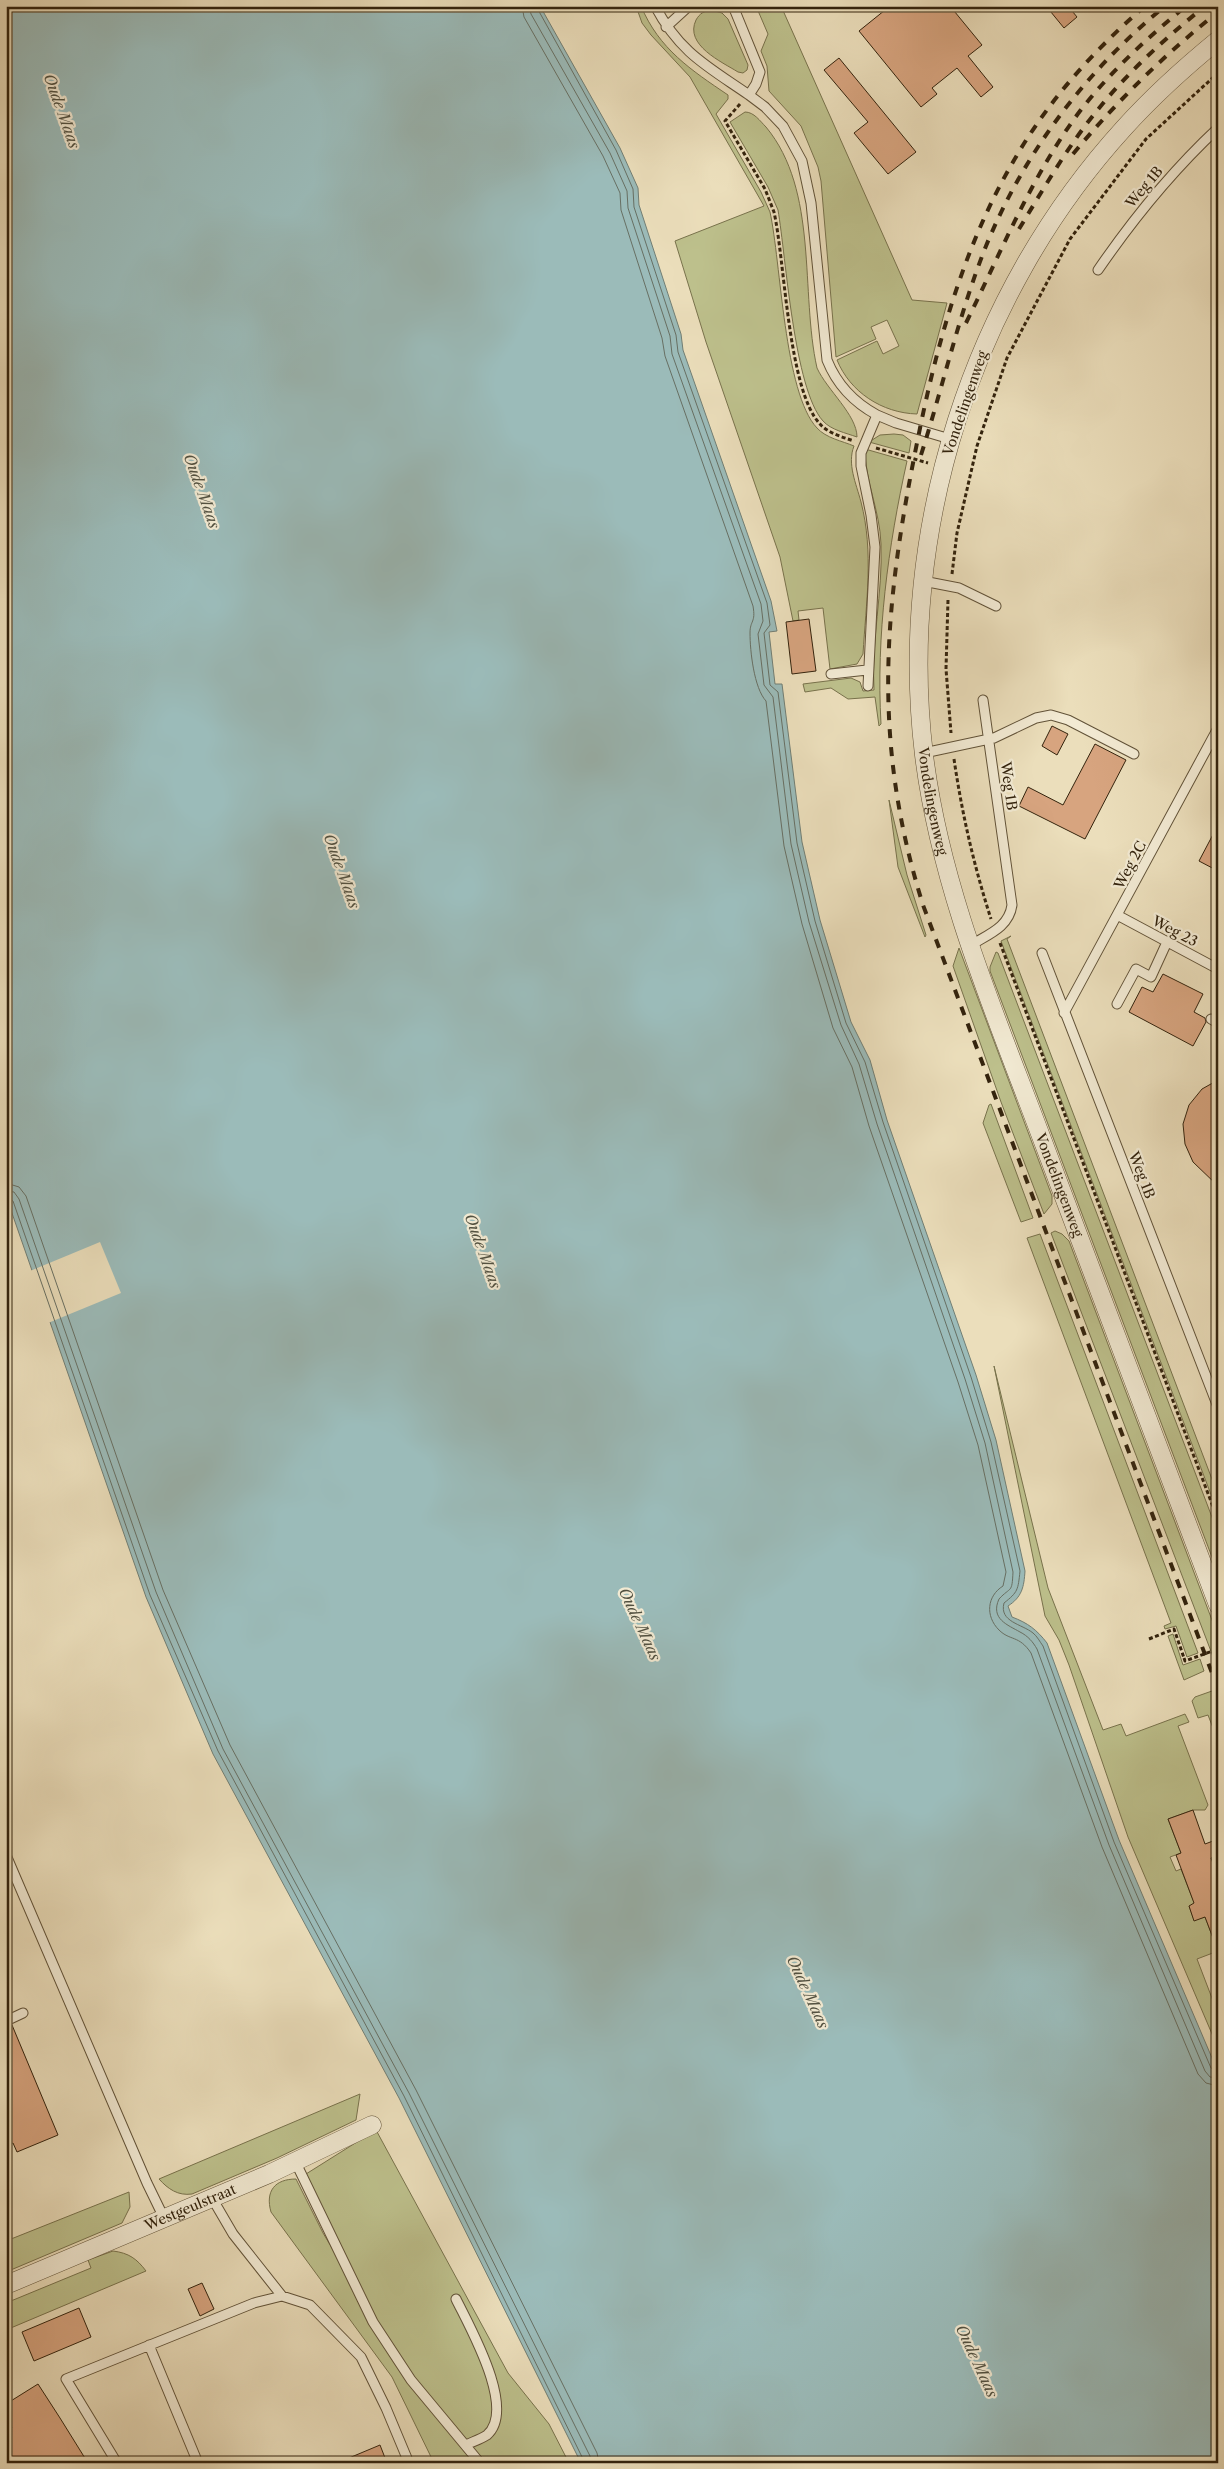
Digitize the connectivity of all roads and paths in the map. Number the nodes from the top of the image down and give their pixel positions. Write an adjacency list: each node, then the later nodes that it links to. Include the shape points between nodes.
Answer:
1 (655, 6): 4 (lane)
2 (689, 6): 4 (lane)
3 (733, 6): 7 (lane, via 760,72)
4 (666, 26): 7 (lane, via 690,55)
5 (1218, 40): 11 (street, Vondelingenweg, via 1124,128 1074,190 1022,270 986,342)
6 (1218, 73): 13 (path, Vondelingenweg, via 1146,139 1070,239 1016,340 977,446 957,533)
7 (750, 95): 10 (lane, via 783,126 802,161 811,203 827,360 845,392 860,406)
8 (1218, 128): 9 (lane, Weg 1B, via 1161,187)
9 (1098, 270)
10 (876, 414): 11 (lane); 15 (lane, via 861,453 875,547)
11 (950, 439): 12 (street, Vondelingenweg)
12 (922, 581): 13 (lane); 22 (street, Vondelingenweg, via 918,668)
13 (950, 586): 14 (lane); 20 (path, Vondelingenweg, via 946,669)
14 (996, 606)
15 (867, 670): 16 (lane); 17 (lane)
16 (831, 674)
17 (868, 686)
18 (983, 700): 21 (lane, Weg 1B)
19 (1218, 728): 25 (lane, Weg 2C)
20 (952, 739)
21 (988, 740): 22 (lane); 23 (lane, via 1044,716 1058,716); 26 (lane, Weg 1B, via 1012,905 1010,916)
22 (924, 753): 28 (street, Vondelingenweg, via 942,849)
23 (1134, 754)
24 (954, 758): 26 (path, Vondelingenweg, via 974,868)
25 (1119, 916): 27 (lane, Weg 23); 32 (lane, Weg 2C)
26 (995, 930): 28 (lane, Weg 1B); 34 (path, Vondelingenweg)
27 (1167, 942): 30 (lane, Weg 23); 31 (lane, via 1151,977 1136,969)
28 (971, 944): 35 (street, Vondelingenweg)
29 (1042, 953): 32 (lane, Weg 1B)
30 (1218, 969)
31 (1118, 1004)
32 (1064, 1013): 33 (lane, Weg 1B)
33 (1218, 1407)
34 (1218, 1520)
35 (1218, 1604)
36 (1149, 1639): 37 (path, bridge, via 1174,1630 1185,1661)
37 (1218, 1649)
38 (6, 1855): 44 (lane)
39 (23, 2014): 40 (lane)
40 (6, 2021)
41 (372, 2124): 42 (street, Westgeulstraat)
42 (295, 2161): 43 (street, Westgeulstraat); 49 (lane, via 373,2322 411,2380)
43 (212, 2198): 44 (street, Westgeulstraat); 46 (lane, via 233,2234)
44 (164, 2218): 45 (street, Westgeulstraat)
45 (6, 2285)
46 (282, 2296): 48 (lane, via 254,2303); 52 (lane, via 310,2305 361,2357)
47 (456, 2299): 49 (lane, via 488,2364 494,2389 494,2422 487,2434)
48 (149, 2345): 50 (lane, via 66,2379); 51 (lane)
49 (466, 2445): 53 (lane)
50 (118, 2463)
51 (198, 2463)
52 (409, 2463)
53 (480, 2463)

